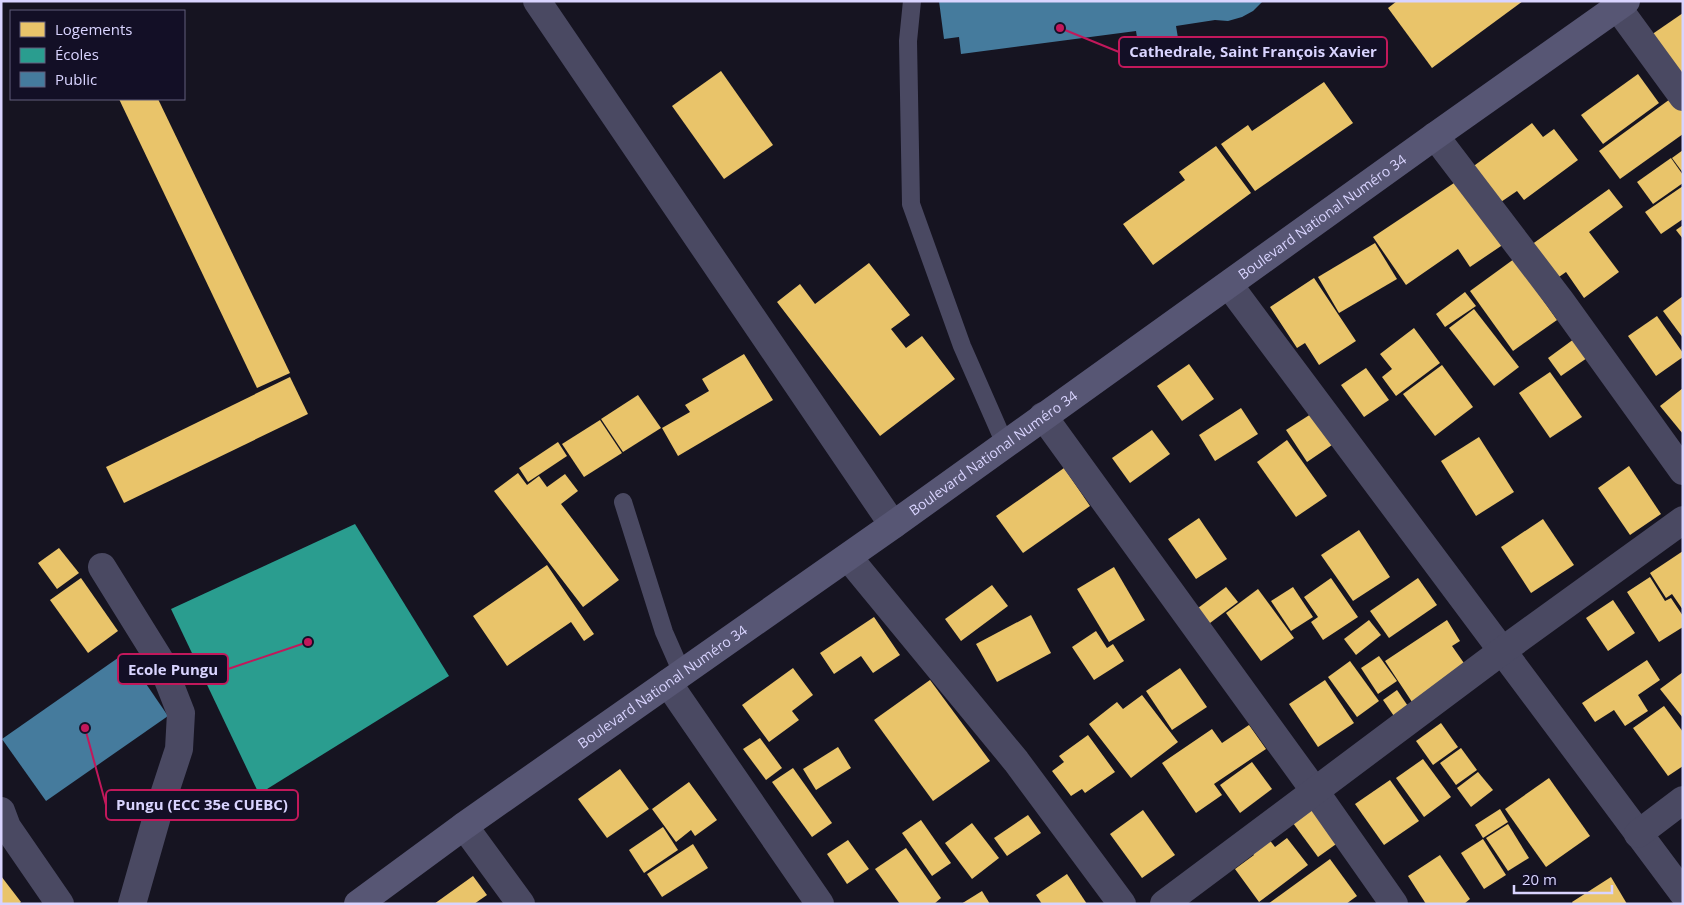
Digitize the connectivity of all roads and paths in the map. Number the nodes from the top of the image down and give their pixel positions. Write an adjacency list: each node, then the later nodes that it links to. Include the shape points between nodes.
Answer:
1 (537, 1): 12 (street)
2 (912, 1): 8 (lane, via 908,41 911,204 962,346)
3 (1622, 4): 4 (street); 5 (main road, Boulevard National Numéro 34)
4 (1683, 97)
5 (1435, 136): 6 (main road, Boulevard National Numéro 34); 9 (street, via 1560,300)
6 (1229, 285): 7 (main road, Boulevard National Numéro 34); 15 (street)
7 (1043, 416): 8 (main road, Boulevard National Numéro 34); 17 (street)
8 (1005, 444): 12 (main road, Boulevard National Numéro 34)
9 (1683, 471)
10 (623, 502): 16 (lane)
11 (1683, 520): 15 (street)
12 (893, 525): 13 (main road, Boulevard National Numéro 34)
13 (848, 557): 16 (main road, Boulevard National Numéro 34); 28 (street, via 1016,761)
14 (102, 567): 24 (street, via 161,662 181,713 179,749)
15 (1502, 651): 17 (street); 21 (street)
16 (675, 678): 20 (main road, Boulevard National Numéro 34); 27 (street)
17 (1314, 790): 29 (street); 30 (street)
18 (1683, 800): 21 (street)
19 (1, 810): 23 (street, via 7,827)
20 (464, 826): 25 (main road, Boulevard National Numéro 34); 26 (street)
21 (1638, 834): 22 (street)
22 (1683, 893)
23 (60, 904)
24 (132, 904)
25 (358, 904)
26 (521, 904)
27 (820, 904)
28 (1122, 904)
29 (1164, 904)
30 (1394, 904)

